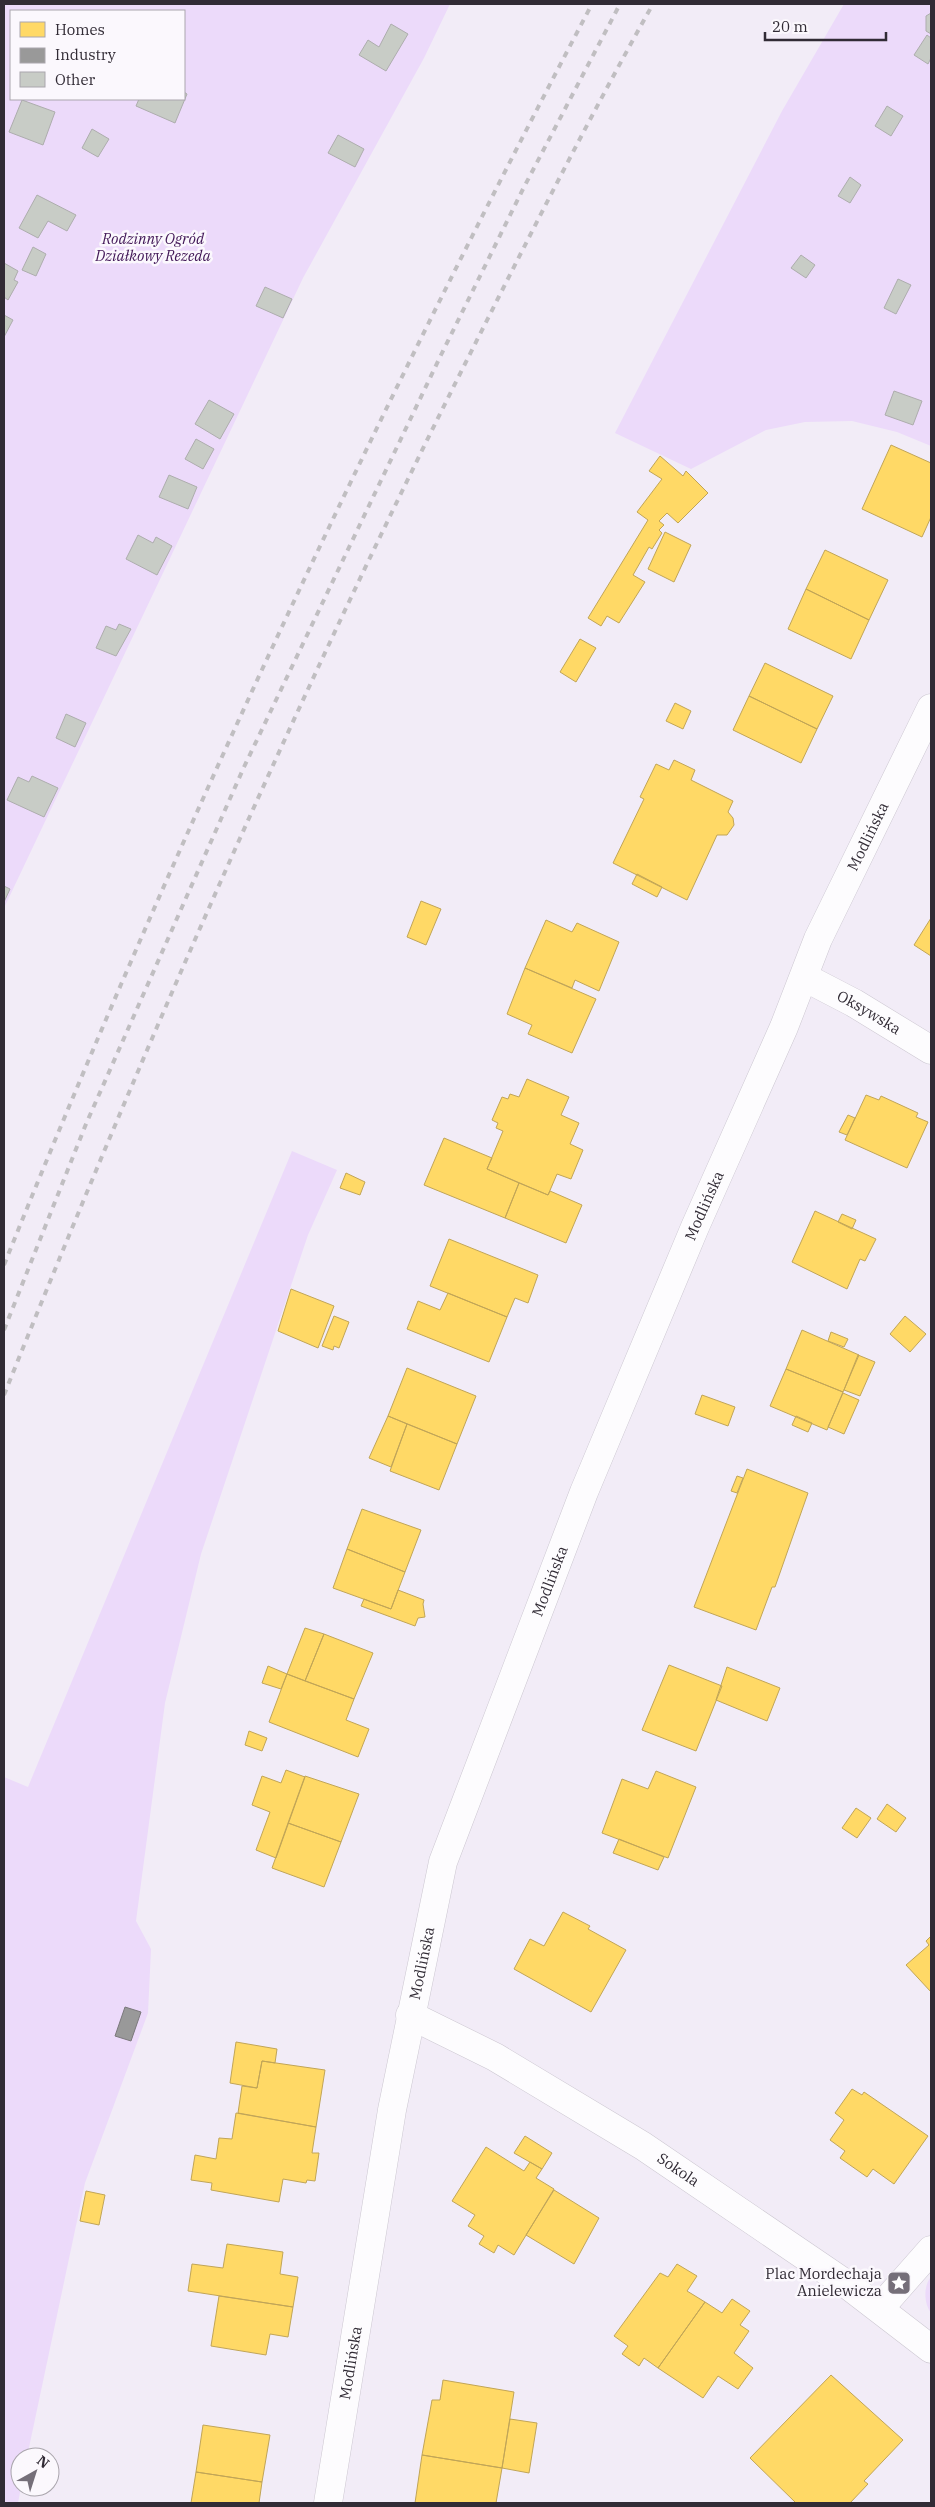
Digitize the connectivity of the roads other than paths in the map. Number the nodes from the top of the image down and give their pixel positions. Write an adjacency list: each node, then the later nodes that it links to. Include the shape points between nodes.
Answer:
1 (931, 708): 2 (street, Modlińska, via 818,939)
2 (804, 977): 3 (street, Oksywska); 4 (street, Modlińska, via 584,1492 443,1862)
3 (931, 1050)
4 (410, 2015): 6 (street, Sokola, via 495,2056 643,2146); 8 (street, Modlińska)
5 (931, 2250): 6 (street)
6 (880, 2308): 7 (street, Sokola)
7 (931, 2349)
8 (328, 2503)

